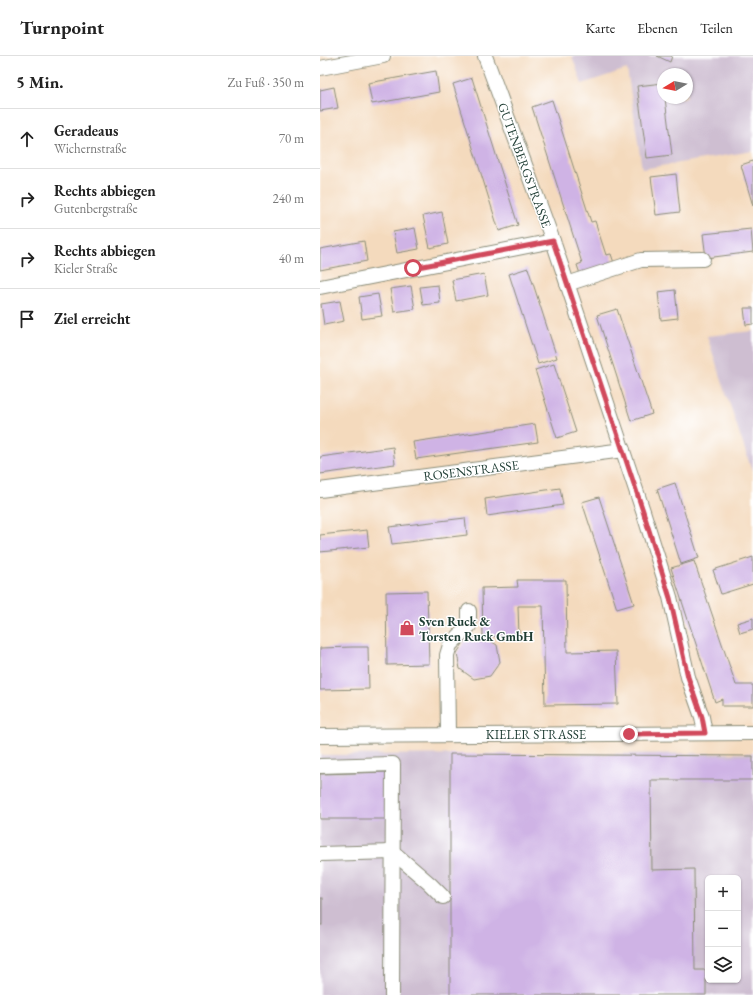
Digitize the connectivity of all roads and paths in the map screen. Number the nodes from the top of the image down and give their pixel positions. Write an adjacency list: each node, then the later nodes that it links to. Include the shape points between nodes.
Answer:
1 (383, 56): 3 (street)
2 (486, 56): 4 (street, GUTENBERGSTRASSE)
3 (320, 68)
4 (553, 241): 6 (street, GUTENBERGSTRASSE); 7 (street)
5 (703, 259): 6 (street, via 641,260)
6 (567, 284): 8 (street, GUTENBERGSTRASSE)
7 (320, 287)
8 (623, 450): 9 (street, ROSENSTRASSE); 11 (street, GUTENBERGSTRASSE, via 670,598 688,677)
9 (320, 490)
10 (469, 611): 13 (street, via 469,626 450,645 447,655)
11 (705, 733): 12 (street, KIELER STRASSE); 13 (street, KIELER STRASSE)
12 (753, 733)
13 (448, 735): 14 (street, KIELER STRASSE)
14 (320, 736)
15 (320, 766): 16 (street, via 392,764)
16 (393, 852): 17 (street); 18 (street); 19 (street)
17 (320, 854)
18 (443, 897)
19 (392, 995)

